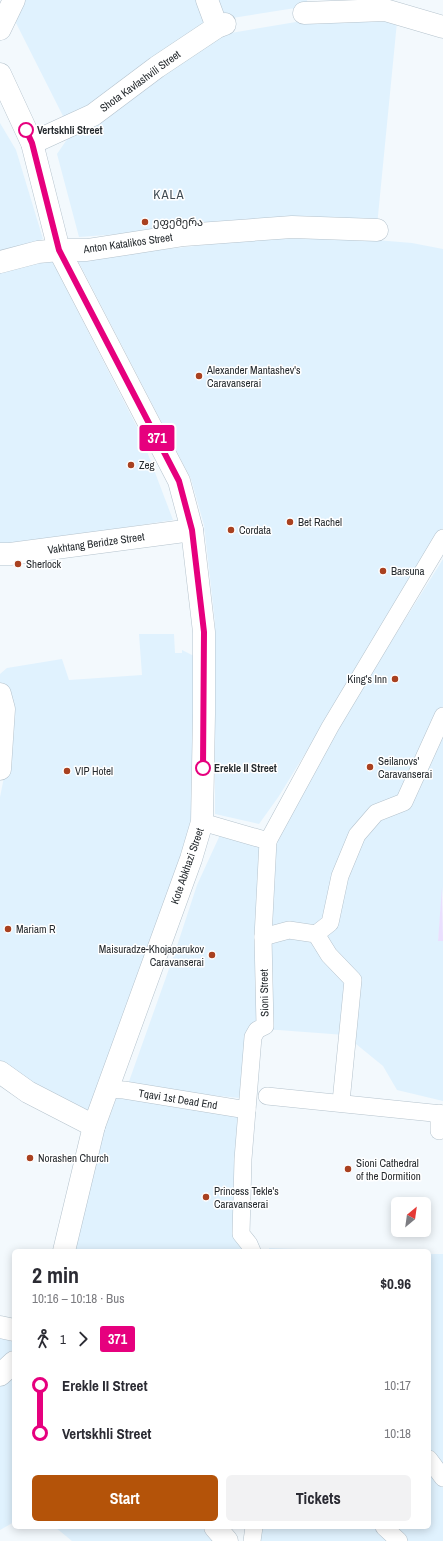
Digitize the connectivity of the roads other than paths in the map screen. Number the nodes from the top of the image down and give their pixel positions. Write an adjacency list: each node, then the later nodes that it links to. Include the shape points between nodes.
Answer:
1 (14, 0): 5 (street)
2 (207, 0): 7 (street, Shota Kavlashvili Street, via 221,26 157,67 93,115)
3 (311, 8): 4 (street, via 385,10)
4 (443, 27)
5 (0, 29)
6 (0, 74): 7 (street, Kote Abkhazi Street)
7 (32, 143): 9 (street, Kote Abkhazi Street)
8 (376, 230): 9 (street, Anton Katalikos Street, via 292,227 184,235 87,250)
9 (59, 250): 10 (street, Anton Katalikos Street, via 38,252); 11 (street, Kote Abkhazi Street, via 179,481)
10 (0, 262)
11 (192, 530): 13 (street, Vakhtang Beridze Street); 17 (street, Kote Abkhazi Street, via 204,632)
12 (443, 538): 18 (street, via 330,727)
13 (0, 554)
14 (0, 694): 16 (street, via 4,709)
15 (443, 716): 19 (street, via 404,802 376,812 357,835 340,876 330,923)
16 (0, 768)
17 (202, 822): 18 (street); 22 (street, Kote Abkhazi Street)
18 (268, 841): 20 (street, Sioni Street)
19 (316, 934): 20 (street, via 289,930); 24 (street, via 329,955 352,980)
20 (263, 937): 25 (street, Sioni Street, via 265,1026 257,1030 253,1037)
21 (0, 1072): 27 (street, via 28,1092)
22 (108, 1089): 25 (street, Tqavi 1st Dead End); 27 (street, Kote Abkhazi Street)
23 (268, 1096): 24 (street)
24 (341, 1102): 26 (street)
25 (247, 1110): 30 (street, Sioni Street, via 241,1234)
26 (441, 1113): 28 (street)
27 (94, 1126): 29 (street, Kote Abkhazi Street)
28 (439, 1131)
29 (64, 1249)
30 (251, 1249)
31 (0, 1326): 32 (street)
32 (12, 1329)
33 (12, 1364): 34 (street)
34 (0, 1375)
35 (431, 1462): 36 (street)
36 (443, 1478)
37 (216, 1529): 40 (street)
38 (254, 1529): 41 (street)
39 (386, 1529): 42 (street)
40 (227, 1541)
41 (252, 1541)
42 (399, 1541)

